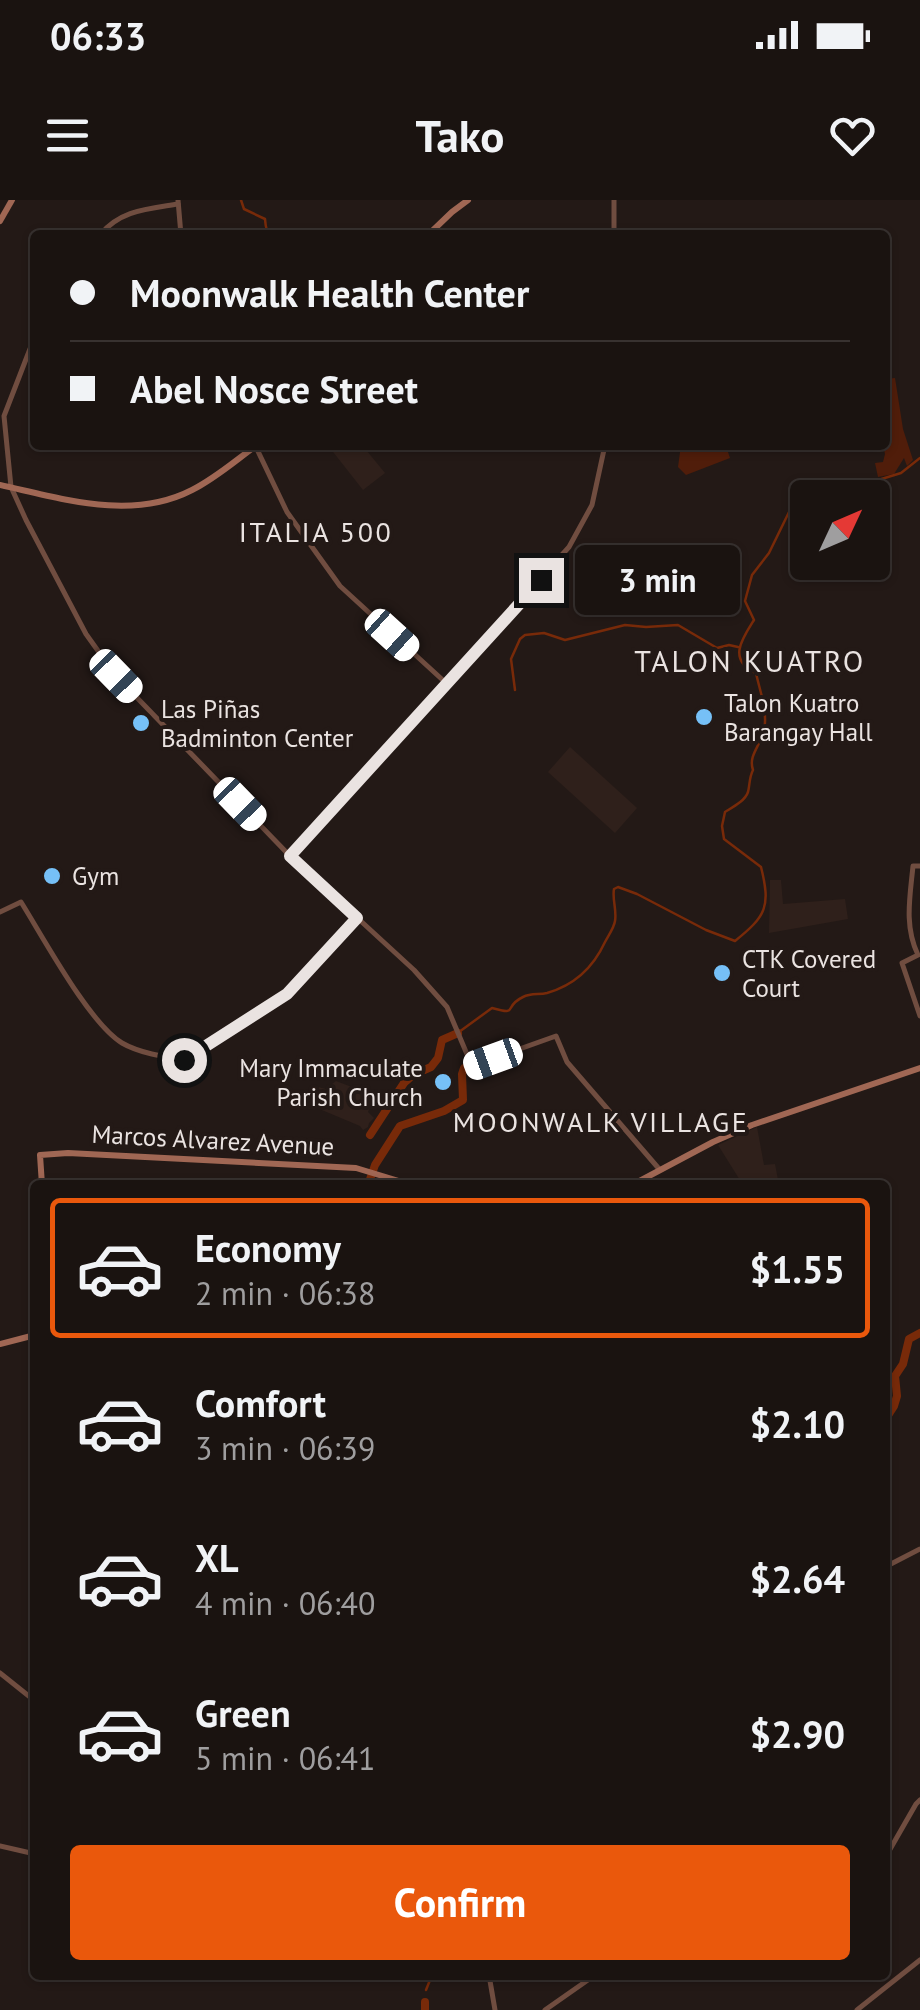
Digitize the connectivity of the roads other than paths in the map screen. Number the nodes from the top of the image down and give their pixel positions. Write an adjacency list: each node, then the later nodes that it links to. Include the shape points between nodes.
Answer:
1 (12, 200): 5 (main road)
2 (468, 200): 8 (main road)
3 (614, 200): 9 (street)
4 (178, 202): 6 (street, via 129,213); 7 (street)
5 (0, 221)
6 (105, 230)
7 (181, 230)
8 (433, 230)
9 (614, 230)
10 (30, 349): 15 (street, via 4,416)
11 (249, 450): 15 (main road, via 200,486 150,505 111,506)
12 (258, 450): 16 (street, via 288,512 340,586)
13 (605, 450): 16 (street, via 592,506 569,547)
14 (0, 484): 15 (main road)
15 (11, 487): 17 (street, via 99,654)
16 (446, 683): 17 (street)
17 (290, 856): 20 (street)
18 (916, 866): 21 (street, via 909,932)
19 (0, 912): 20 (street, via 20,902 111,1035 125,1046 184,1060 287,994)
20 (357, 918): 24 (street, via 448,1007 472,1066 556,1036 567,1062)
21 (918, 955): 22 (street, via 902,964)
22 (920, 1016)
23 (920, 1068): 24 (main road, via 752,1124)
24 (660, 1170): 27 (main road)
25 (42, 1180): 26 (main road, Marcos Alvarez Avenue, via 40,1154 68,1153 356,1168)
26 (396, 1180)
27 (641, 1180)
28 (30, 1336): 29 (main road)
29 (0, 1344)
30 (920, 1549): 31 (street)
31 (890, 1564)
32 (0, 1673): 33 (street)
33 (30, 1696)
34 (920, 1800): 36 (street)
35 (0, 1846): 37 (street)
36 (890, 1849)
37 (30, 1853)
38 (920, 1960): 43 (street)
39 (491, 1980): 41 (street)
40 (588, 1980): 42 (street)
41 (496, 2010)
42 (545, 2010)
43 (857, 2010)

